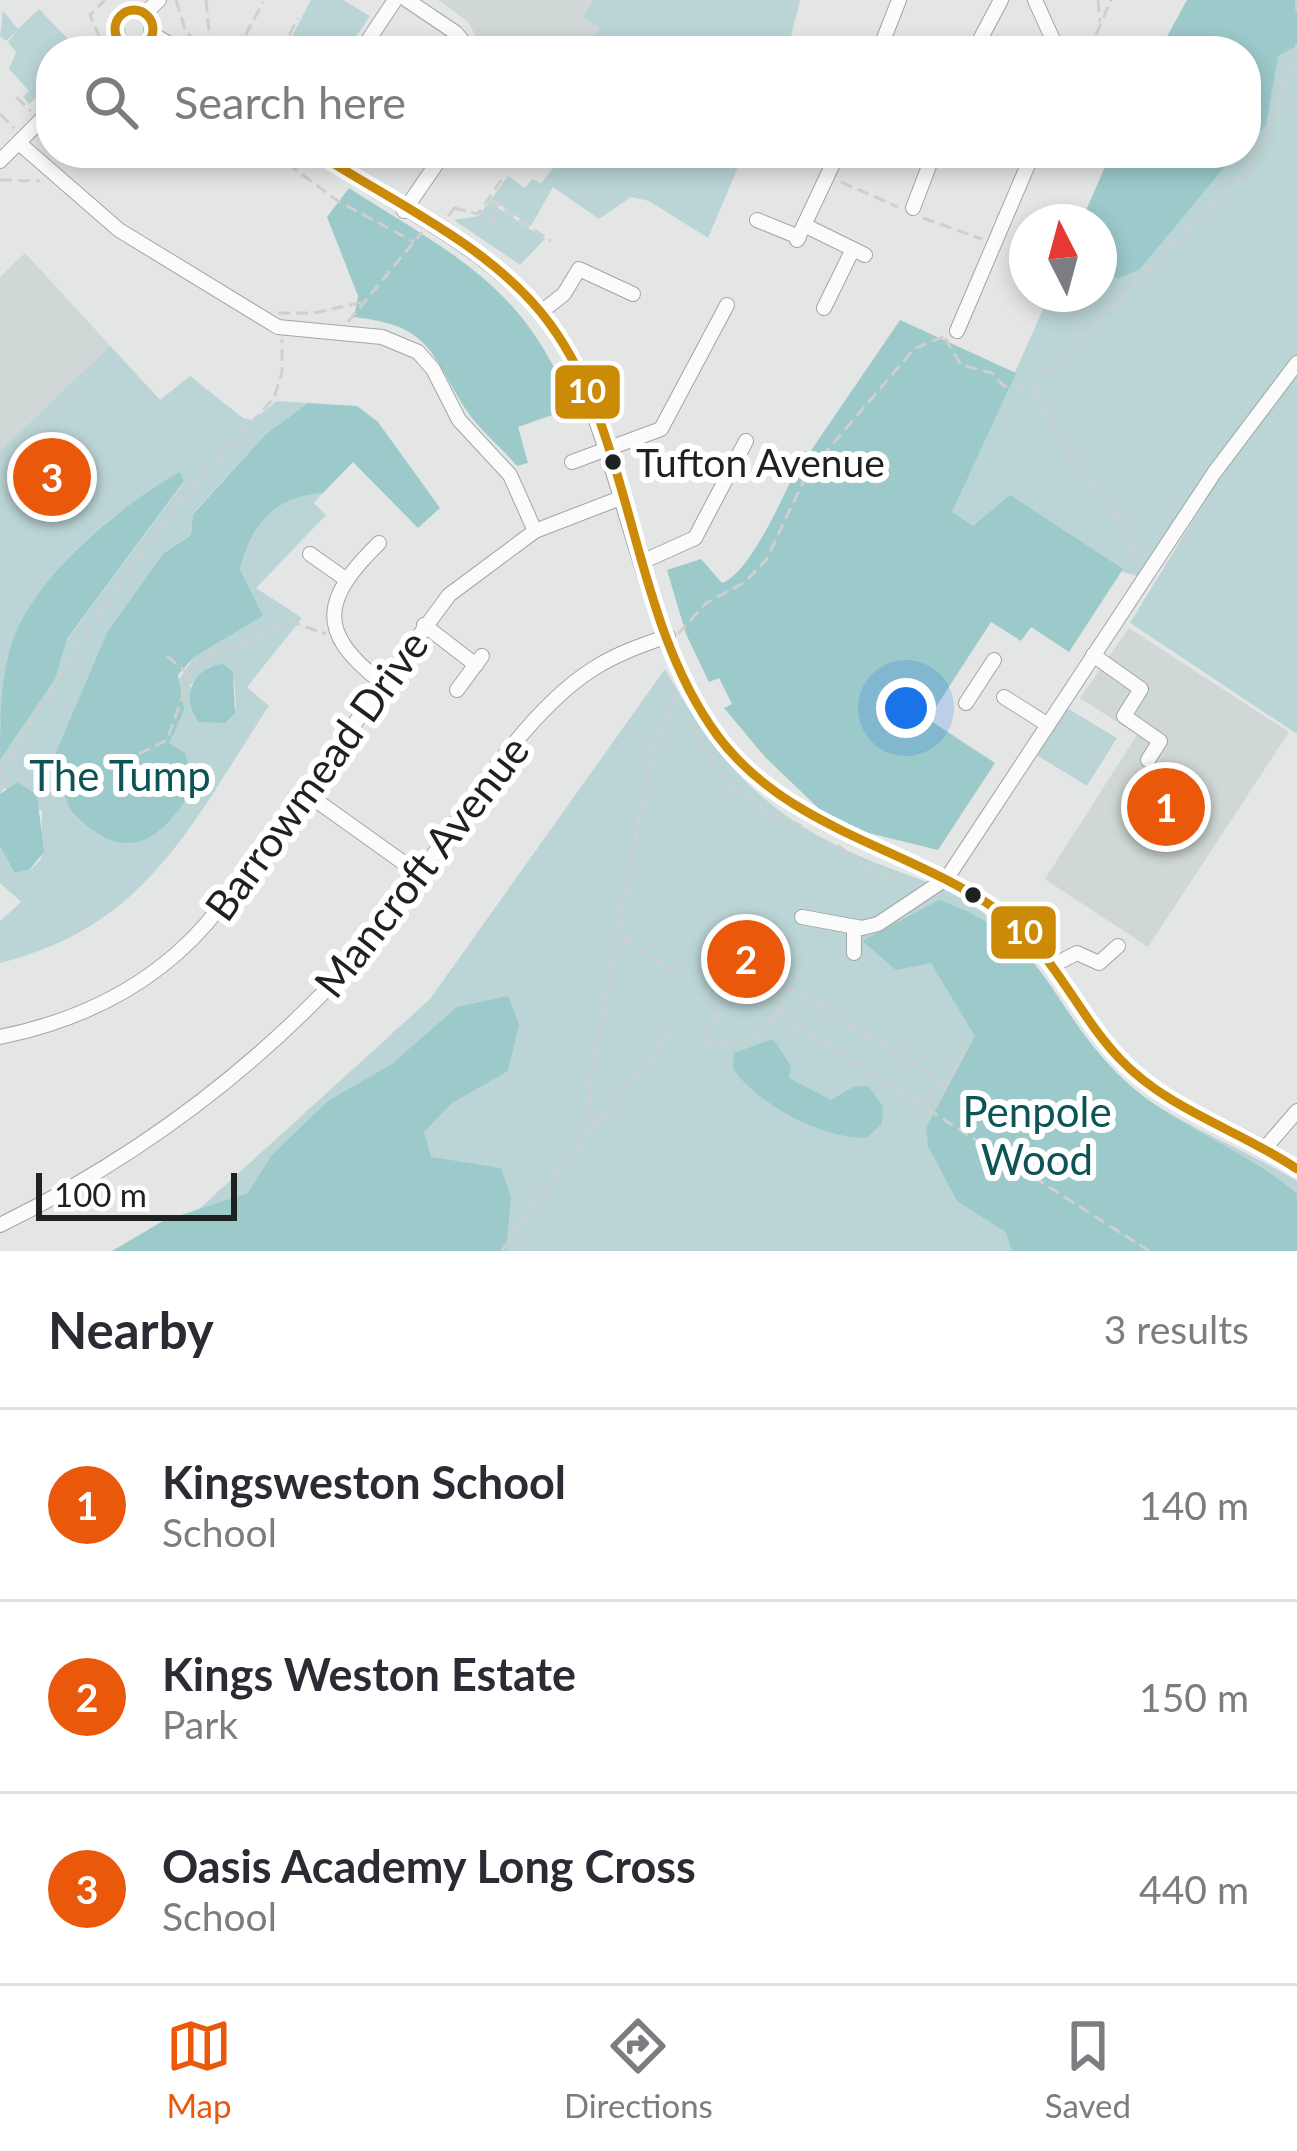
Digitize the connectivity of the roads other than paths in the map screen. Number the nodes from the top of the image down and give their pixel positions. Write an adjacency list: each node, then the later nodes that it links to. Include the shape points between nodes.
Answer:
1 (105, 0): 9 (street)
2 (159, 0): 8 (street)
3 (395, 0): 13 (street)
4 (407, 0): 14 (street)
5 (899, 0): 15 (street)
6 (1000, 0): 16 (street)
7 (1035, 0): 17 (street)
8 (145, 13): 9 (street); 10 (street)
9 (121, 14): 11 (street)
10 (152, 34): 12 (street)
11 (113, 36)
12 (156, 36)
13 (371, 36)
14 (458, 36)
15 (885, 36)
16 (982, 36)
17 (1051, 36)
18 (36, 125): 19 (street)
19 (21, 141): 20 (street); 21 (street)
20 (36, 155)
21 (0, 161)
22 (51, 168): 44 (street, via 119,230 282,328 395,340 428,361 459,420 510,475)
23 (339, 168): 29 (street)
24 (434, 168): 29 (street)
25 (832, 168): 31 (street)
26 (927, 168): 28 (street)
27 (1028, 168): 36 (street)
28 (912, 198)
29 (404, 211): 34 (street, via 504,276)
30 (757, 220): 31 (street)
31 (800, 234): 33 (street, via 859,252)
32 (633, 293): 34 (street, via 578,269)
33 (824, 308)
34 (541, 312): 39 (street, via 576,366)
35 (726, 316): 39 (street, via 665,425)
36 (957, 331)
37 (1297, 363): 51 (street)
38 (746, 441): 42 (street)
39 (607, 450): 41 (street); 43 (street)
40 (685, 458): 42 (street)
41 (572, 462)
42 (727, 477): 47 (street, via 694,538)
43 (623, 497): 44 (street, Barrowmead Drive); 47 (street)
44 (535, 531): 49 (street, Barrowmead Drive, via 466,579)
45 (380, 543): 48 (street)
46 (310, 554): 48 (street)
47 (644, 561): 50 (street)
48 (344, 578): 53 (street, via 336,607 340,638)
49 (424, 625): 53 (street, Barrowmead Drive); 55 (street, via 479,660)
50 (668, 637): 60 (street, Mancroft Avenue, via 594,668 554,698); 61 (street, via 719,737 777,796 866,846)
51 (1093, 655): 57 (street); 58 (street, via 1142,689 1124,716 1160,741)
52 (994, 660): 54 (street)
53 (381, 682): 59 (street, Barrowmead Drive)
54 (992, 689): 56 (street); 57 (street)
55 (457, 690)
56 (966, 703)
57 (1045, 723): 61 (street)
58 (1148, 760)
59 (303, 791): 60 (street); 67 (street, Barrowmead Drive, via 178,955 92,1010)
60 (422, 876): 71 (street, Mancroft Avenue, via 358,955 248,1066 103,1172)
61 (947, 878): 63 (street, via 878,924); 66 (street, via 1018,925)
62 (802, 917): 63 (street)
63 (854, 928): 65 (street)
64 (1118, 946): 66 (street, via 1099,963 1077,953)
65 (854, 952)
66 (1052, 966): 69 (street, via 1092,1030 1142,1080)
67 (0, 1037)
68 (1297, 1111): 69 (street)
69 (1266, 1147): 70 (street)
70 (1297, 1169)
71 (0, 1225)

